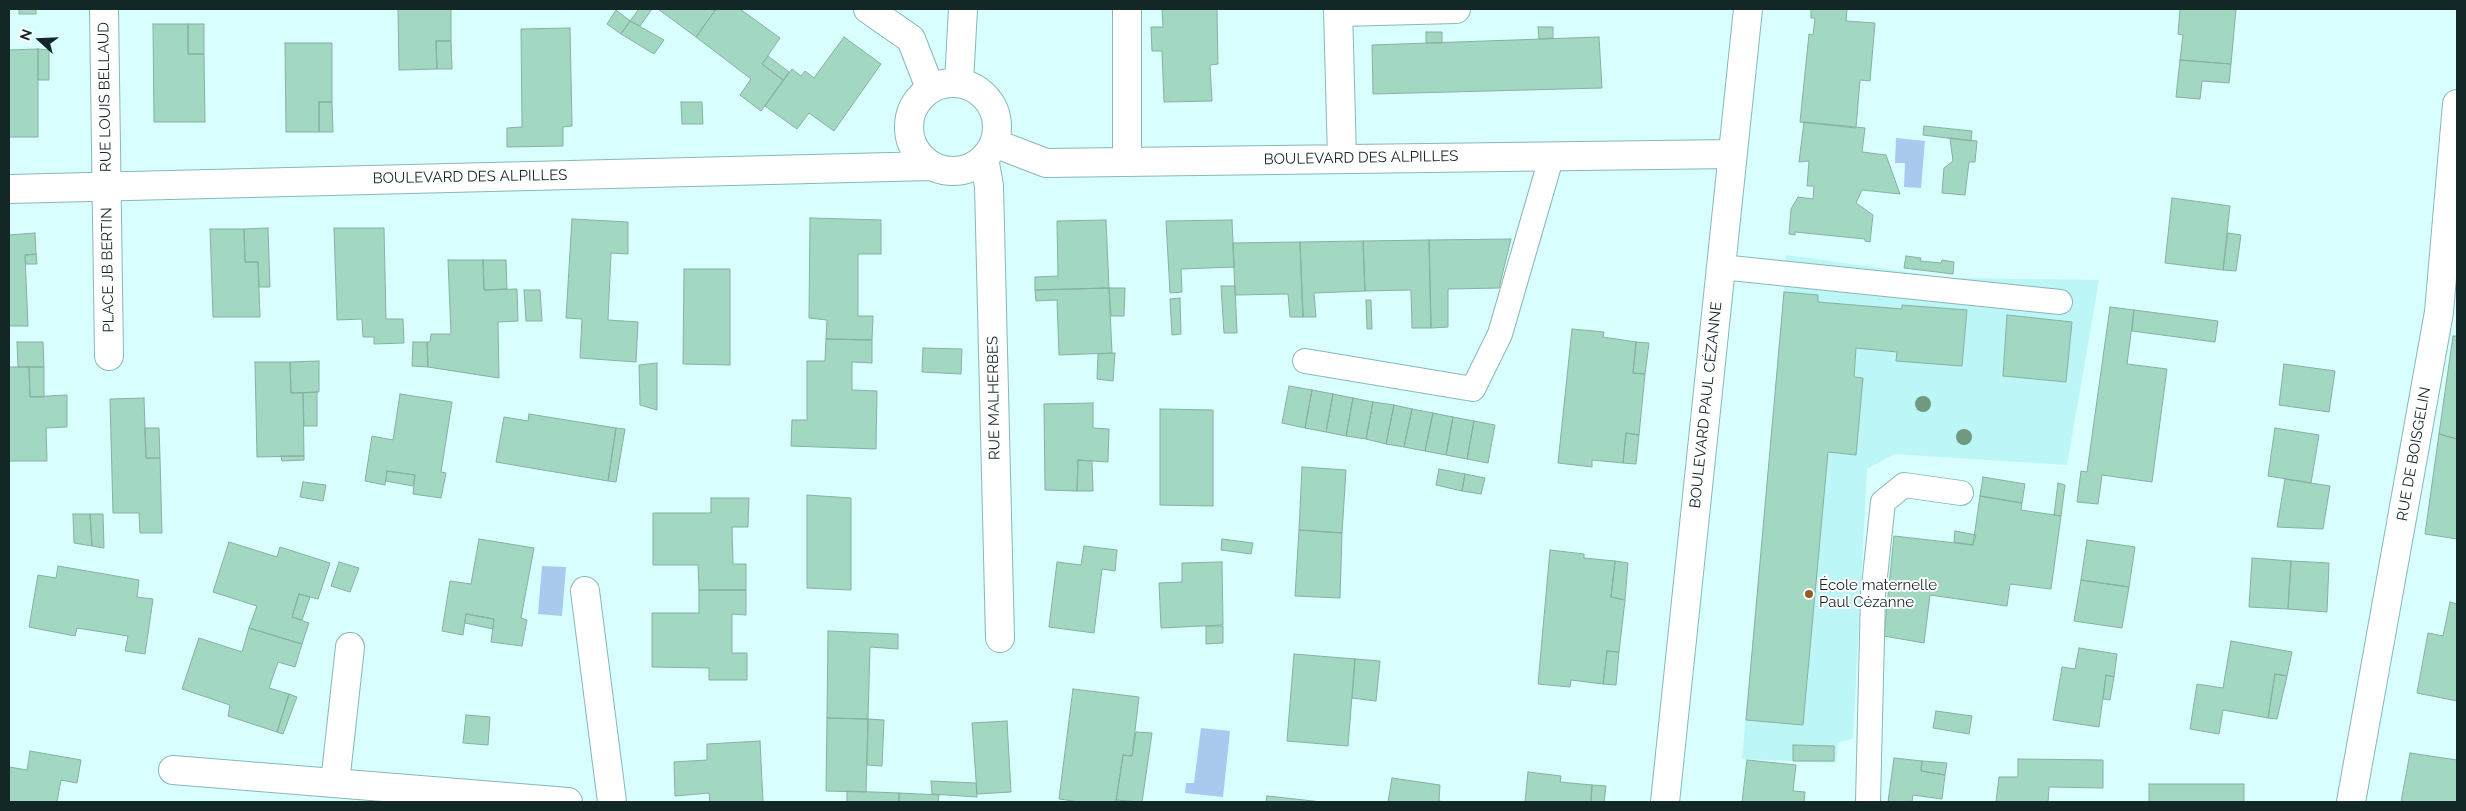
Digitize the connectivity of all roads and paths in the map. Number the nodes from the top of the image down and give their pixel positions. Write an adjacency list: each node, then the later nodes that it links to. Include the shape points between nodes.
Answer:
1 (104, 9): 18 (street, RUE LOUIS BELLAUD)
2 (868, 9): 9 (street, via 911,39)
3 (963, 9): 8 (street)
4 (1127, 9): 16 (street)
5 (1456, 9): 7 (street)
6 (1748, 9): 13 (street, BOULEVARD PAUL CÉZANNE)
7 (1338, 10): 15 (street)
8 (959, 82): 9 (street, via 944,82); 12 (street, via 974,87 988,98 995,112 998,127)
9 (930, 88): 17 (street, via 911,110 908,128 911,143)
10 (2457, 104): 11 (street, RUE DE BOISGELIN)
11 (2455, 146): 34 (street, RUE DE BOISGELIN, via 2439,312)
12 (989, 150): 16 (street, BOULEVARD DES ALPILLES, via 1046,163); 17 (street, via 972,167 958,171); 26 (street, RUE MALHERBES)
13 (1732, 154): 14 (street, BOULEVARD DES ALPILLES); 20 (street, BOULEVARD PAUL CÉZANNE)
14 (1552, 155): 15 (street, BOULEVARD DES ALPILLES); 23 (lane, via 1500,334 1473,389)
15 (1342, 158): 16 (street, BOULEVARD DES ALPILLES)
16 (1128, 161)
17 (931, 166): 18 (street, BOULEVARD DES ALPILLES)
18 (106, 185): 19 (street, BOULEVARD DES ALPILLES); 22 (street, PLACE JB BERTIN)
19 (9, 189)
20 (1720, 267): 21 (lane); 32 (street, BOULEVARD PAUL CÉZANNE)
21 (2060, 302)
22 (109, 356)
23 (1305, 361)
24 (1960, 493): 33 (lane, via 1904,486 1883,502 1873,595)
25 (585, 591): 31 (street)
26 (1000, 638)
27 (350, 647): 29 (street)
28 (173, 770): 29 (street)
29 (335, 783): 30 (street)
30 (568, 802)
31 (612, 802)
32 (1665, 802)
33 (1868, 802)
34 (2351, 802)

